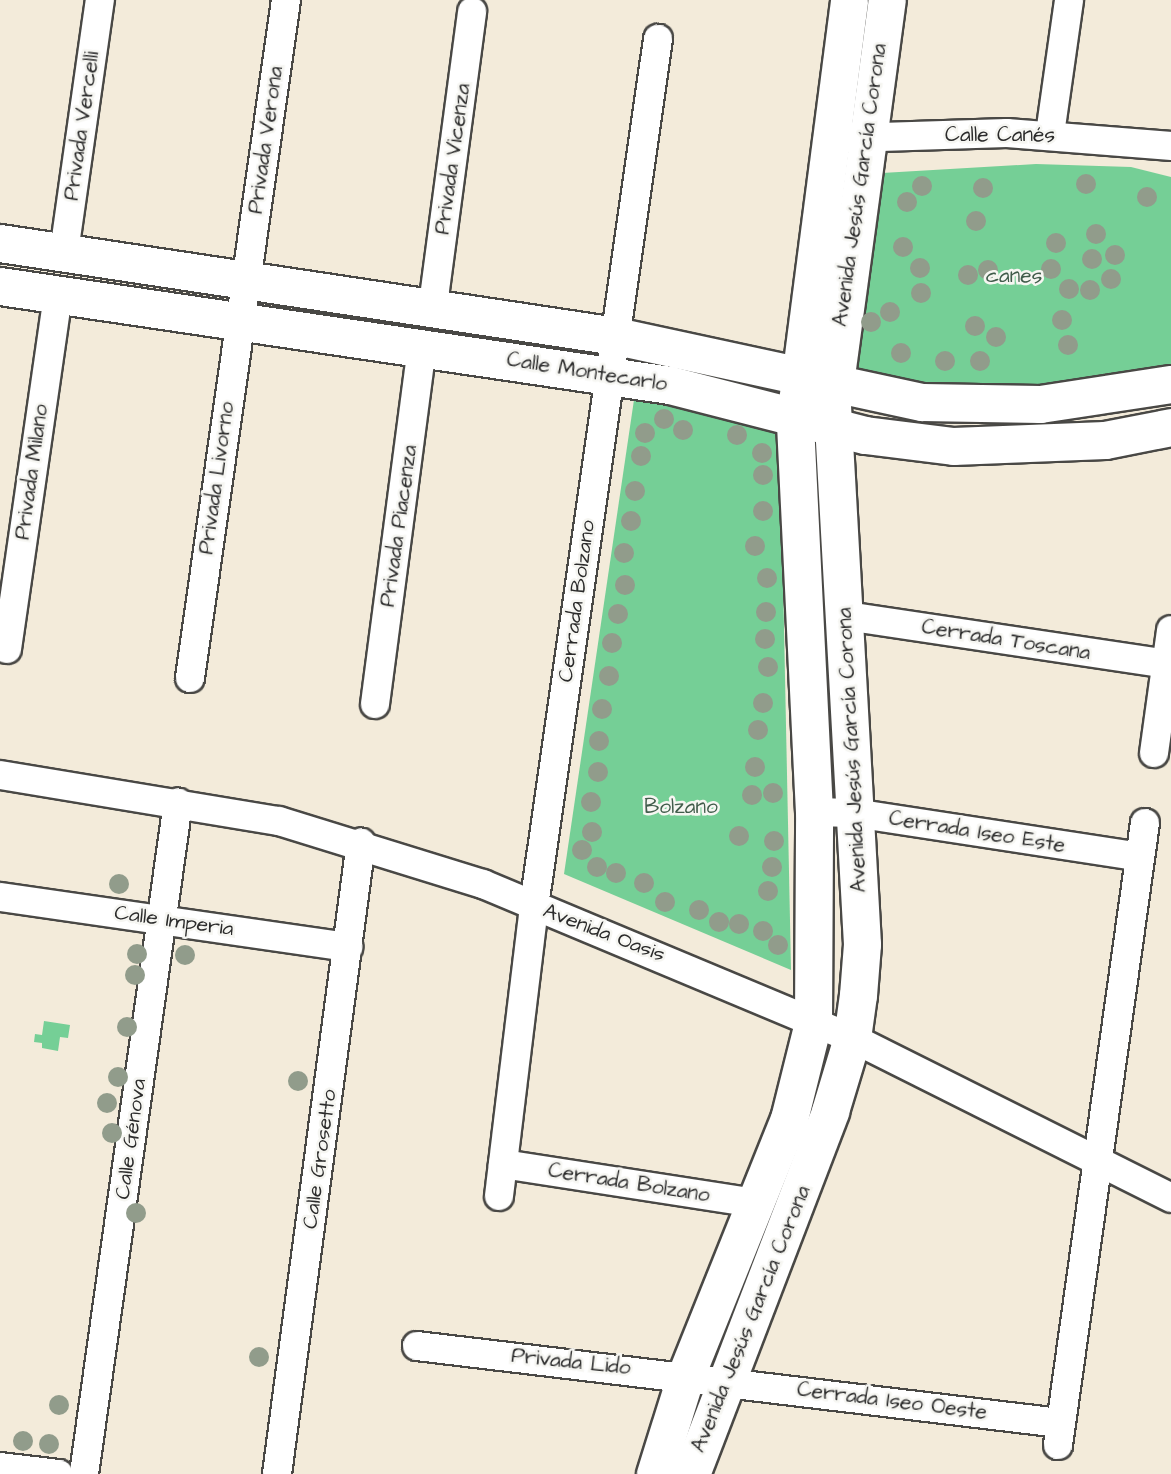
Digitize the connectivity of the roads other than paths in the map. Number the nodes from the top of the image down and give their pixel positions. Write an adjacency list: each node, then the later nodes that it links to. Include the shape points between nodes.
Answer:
1 (100, 0): 13 (street, Privada Vercelli)
2 (286, 0): 14 (street, Privada Verona)
3 (849, 0): 9 (street, Avenida Jesús García Corona)
4 (887, 0): 10 (street, Avenida Jesús García Corona)
5 (1069, 0): 8 (street)
6 (472, 12): 17 (street, Privada Vicenza)
7 (657, 39): 19 (street, Cerrada Bolzano)
8 (1050, 134): 10 (street, Calle Canés); 11 (street, Calle Canés)
9 (829, 137): 10 (street, Calle Canés); 22 (street, Avenida Jesús García Corona)
10 (865, 139): 24 (street, Avenida Jesús García Corona)
11 (1171, 146)
12 (0, 243): 13 (street, Calle Montecarlo)
13 (64, 252): 14 (street, Calle Montecarlo)
14 (246, 280): 17 (street, Calle Montecarlo); 18 (street, Privada Livorno)
15 (0, 286): 16 (street, Calle Montecarlo)
16 (58, 295): 18 (street, Calle Montecarlo); 30 (street, Privada Milano)
17 (433, 305): 19 (street, Calle Montecarlo)
18 (238, 323): 20 (street, Calle Montecarlo); 32 (street, Privada Livorno)
19 (616, 336): 21 (street, Cerrada Bolzano); 22 (street, Calle Montecarlo)
20 (422, 348): 21 (street, Calle Montecarlo); 33 (street, Privada Piacenza)
21 (609, 375): 25 (street, Calle Montecarlo, via 754,404); 43 (street, Cerrada Bolzano)
22 (799, 376): 24 (street, Calle Montecarlo); 25 (street, Avenida Jesús García Corona)
23 (1171, 384): 24 (street, Calle Montecarlo, via 1007,405 922,402)
24 (834, 386): 26 (street, Avenida Jesús García Corona)
25 (795, 417): 26 (street, Calle Montecarlo); 37 (street, Avenida Jesús García Corona)
26 (832, 427): 27 (street, Calle Montecarlo, via 890,439 987,446 1105,440); 28 (street, Avenida Jesús García Corona)
27 (1171, 427)
28 (846, 615): 31 (street, Cerrada Toscana); 38 (street, Avenida Jesús García Corona)
29 (1171, 629): 31 (street)
30 (7, 649)
31 (1166, 664): 34 (street)
32 (190, 678)
33 (375, 704)
34 (1154, 753)
35 (0, 775): 36 (street, Avenida Oasis)
36 (178, 803): 40 (street, Avenida Oasis, via 268,819); 44 (street, Calle Génova)
37 (814, 812): 38 (street, Cerrada Iseo Este); 46 (street, Avenida Jesús García Corona)
38 (854, 813): 41 (street, Cerrada Iseo Este); 47 (street, Avenida Jesús García Corona, via 862,944)
39 (1145, 822): 41 (street)
40 (361, 843): 43 (street, Avenida Oasis); 45 (street, Calle Grosetto)
41 (1140, 857): 49 (street)
42 (0, 897): 44 (street, Calle Imperia)
43 (534, 906): 46 (street, Avenida Oasis); 48 (street, Cerrada Bolzano)
44 (161, 919): 45 (street, Calle Imperia); 58 (street, Calle Génova)
45 (348, 947): 59 (street, Calle Grosetto)
46 (813, 1023): 47 (street, Avenida Oasis); 52 (street, Avenida Jesús García Corona, via 789,1119)
47 (852, 1038): 49 (street, Avenida Oasis); 55 (street, Avenida Jesús García Corona, via 796,1210)
48 (503, 1164): 50 (street, Cerrada Bolzano); 52 (street, Cerrada Bolzano)
49 (1100, 1167): 51 (street, Avenida Oasis); 55 (street, Cerrada Iseo Oeste, via 1059,1434)
50 (499, 1196)
51 (1171, 1198)
52 (755, 1203): 54 (street, Avenida Jesús García Corona)
53 (418, 1346): 54 (street, Privada Lido)
54 (686, 1375): 55 (street, Privada Lido); 60 (street, Avenida Jesús García Corona)
55 (724, 1380): 61 (street, Avenida Jesús García Corona)
56 (0, 1467): 57 (street)
57 (60, 1474)
58 (85, 1474)
59 (277, 1474)
60 (654, 1474)
61 (691, 1474)

